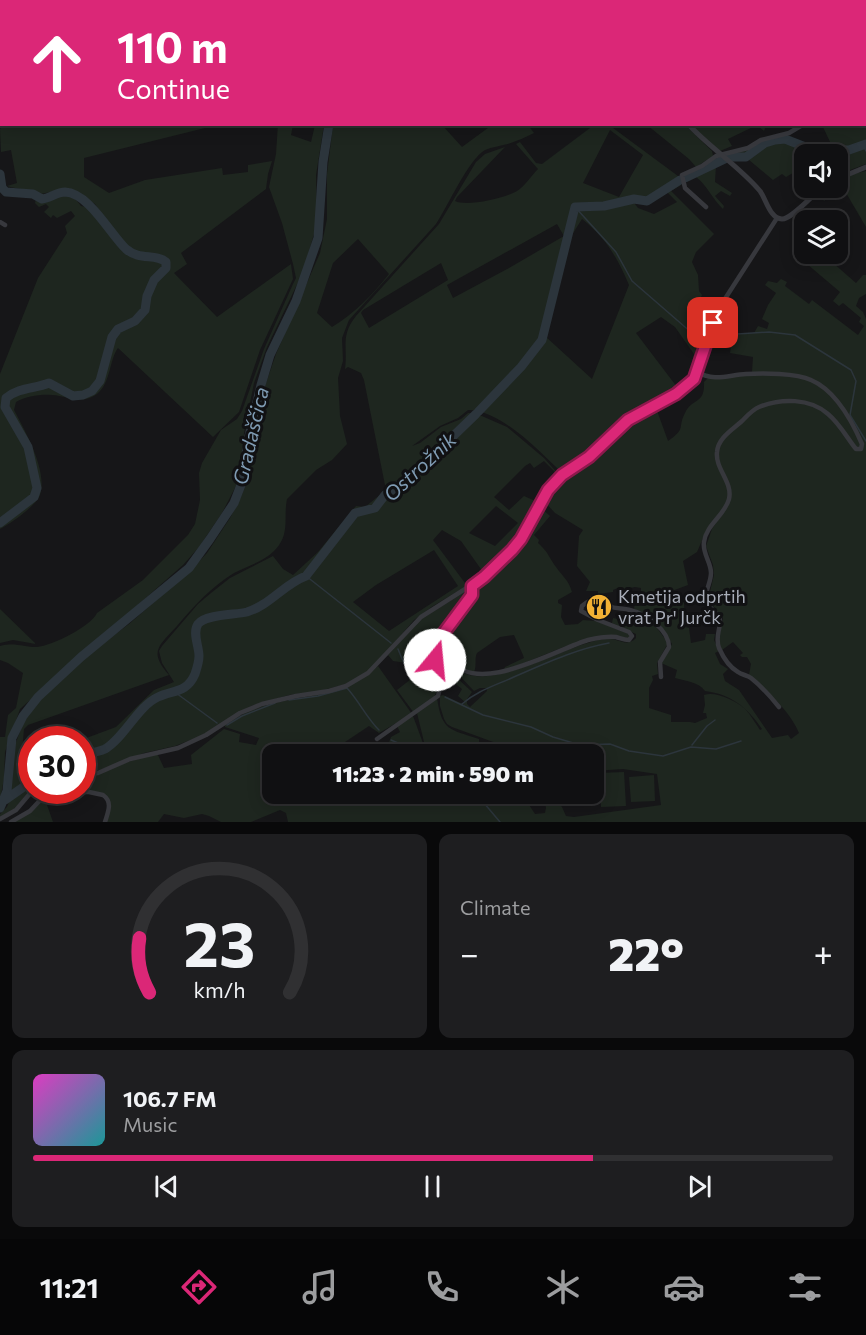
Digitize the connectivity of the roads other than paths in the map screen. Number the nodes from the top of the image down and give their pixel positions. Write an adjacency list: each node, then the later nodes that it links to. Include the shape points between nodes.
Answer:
1 (690, 126): 3 (street)
2 (801, 126): 3 (street)
3 (723, 158): 7 (street, via 716,156 682,175 685,188); 8 (street, via 759,189)
4 (866, 167): 5 (street)
5 (848, 174)
6 (811, 198): 8 (street, via 793,214)
7 (706, 207)
8 (777, 218): 9 (street, via 721,305)
9 (697, 372): 10 (street, via 687,386 628,420 589,457 562,475 548,490 521,539); 13 (street, via 715,378 753,374 812,380 835,399 862,444 861,449 856,449 827,413 802,402 787,401 759,407 718,444 717,462 728,484 729,499 704,541 711,567 706,599 719,615 717,643 724,658)
10 (472, 586): 11 (street, via 472,595); 15 (street, via 421,616 368,673 352,682 329,691 262,704 178,748 130,759)
11 (445, 630): 12 (street, via 447,653 461,671 502,672 588,640 629,640 629,632 581,611 589,601 606,601 613,607 645,616 666,637 669,647 660,662); 14 (street, via 435,653 438,696)
12 (661, 677)
13 (779, 707)
14 (377, 739)
15 (96, 773)
16 (21, 804): 17 (street)
17 (0, 819)
18 (11, 822): 19 (street, via 30,811 44,796 62,790 103,795 109,804)
19 (105, 822)

